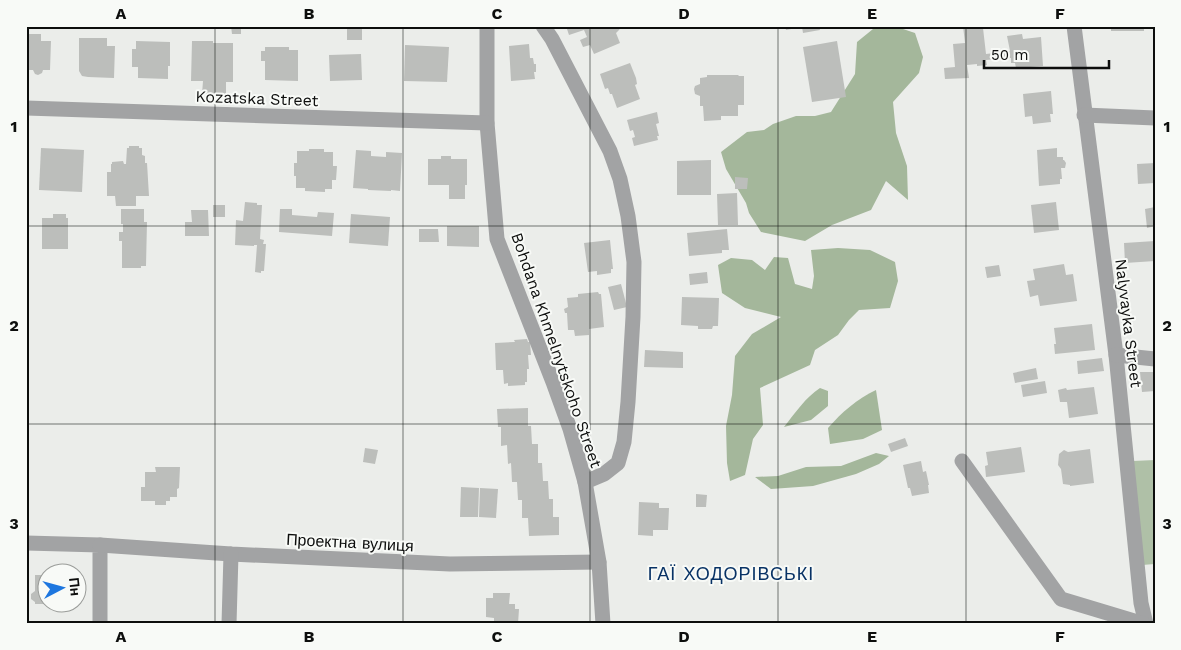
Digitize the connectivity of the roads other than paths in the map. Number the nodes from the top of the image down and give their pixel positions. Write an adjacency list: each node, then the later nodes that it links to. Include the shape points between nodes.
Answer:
1 (487, 26): 7 (street, Bohdana Khmelnytskoho Street)
2 (543, 26): 11 (street, via 610,151 620,179 634,262 624,442 618,464)
3 (1074, 26): 5 (street, Nalyvayka Street)
4 (26, 108): 7 (street, Kozatska Street)
5 (1084, 115): 6 (street); 8 (street, Nalyvayka Street)
6 (1155, 118)
7 (487, 123): 11 (street, Bohdana Khmelnytskoho Street, via 497,239 570,430)
8 (1116, 355): 9 (street); 19 (street, Nalyvayka Street)
9 (1155, 359)
10 (962, 462): 19 (street, via 1061,599)
11 (584, 482): 15 (street, Bohdana Khmelnytskoho Street)
12 (26, 543): 13 (street, Проектна вулиця)
13 (100, 545): 14 (street, Проектна вулиця); 16 (street)
14 (231, 554): 15 (street, Проектна вулиця, via 450,564); 17 (street)
15 (599, 562): 18 (street, Bohdana Khmelnytskoho Street)
16 (100, 624)
17 (229, 624)
18 (603, 624)
19 (1145, 624)

